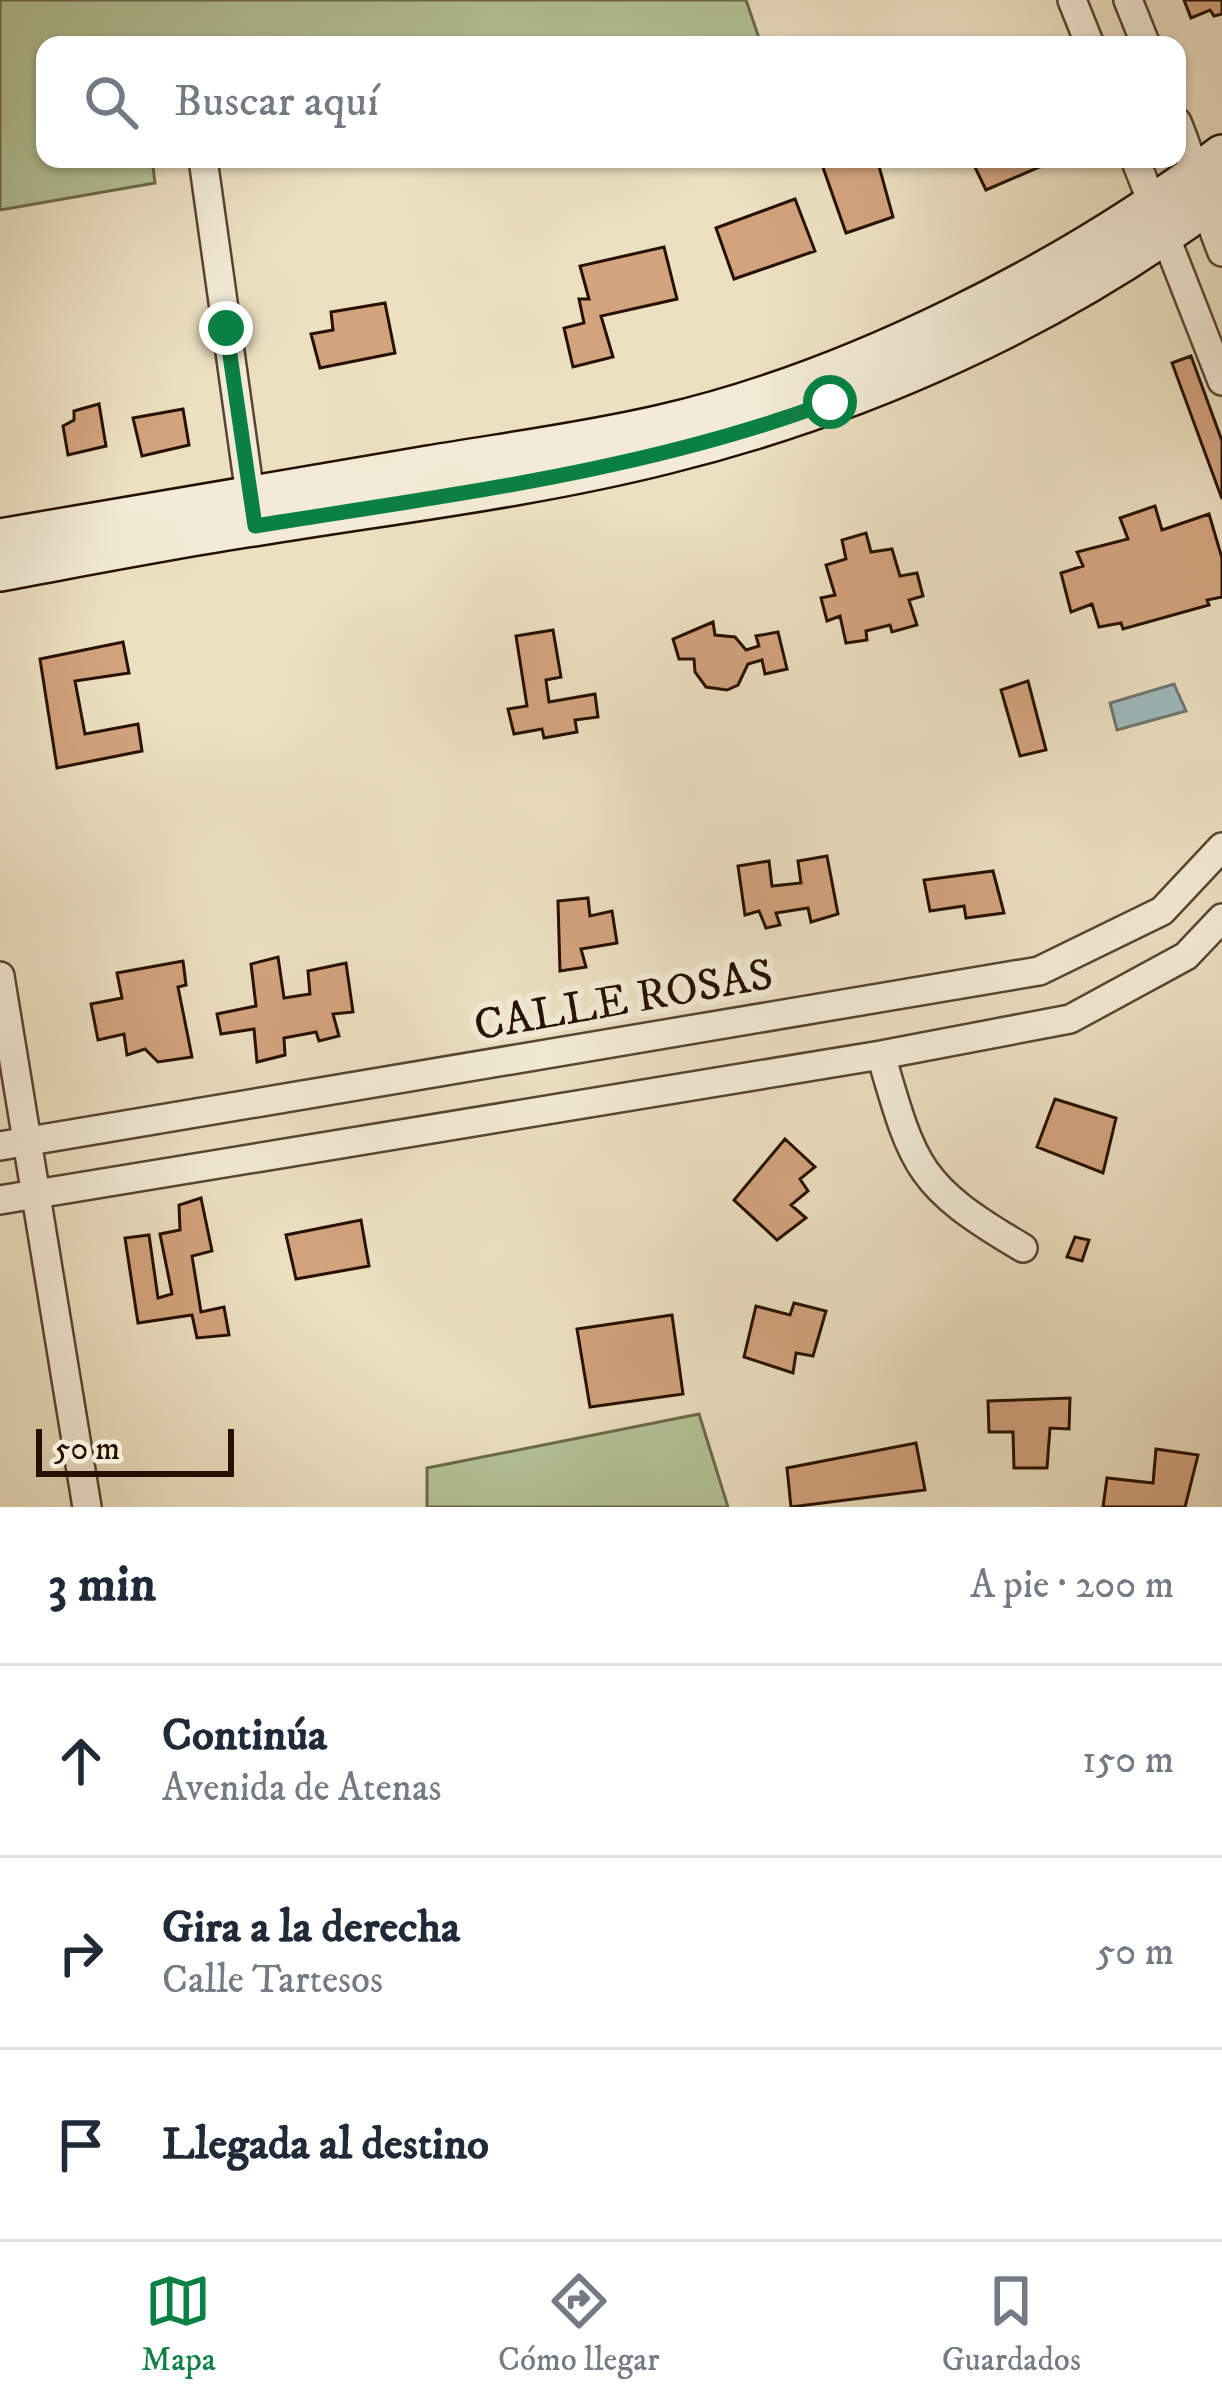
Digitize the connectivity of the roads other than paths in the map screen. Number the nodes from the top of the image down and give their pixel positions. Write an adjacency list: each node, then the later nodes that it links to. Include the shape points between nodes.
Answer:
1 (1072, 0): 3 (street)
2 (1128, 0): 4 (street)
3 (1086, 36)
4 (1142, 36)
5 (1186, 138): 8 (street)
6 (203, 168): 12 (street)
7 (1138, 168): 9 (street)
8 (1211, 182): 9 (main road); 10 (street)
9 (1158, 222): 11 (street); 12 (main road, via 1045,307 916,370 787,418 664,454 466,493)
10 (1222, 252)
11 (1222, 381)
12 (253, 511): 13 (main road); 14 (main road)
13 (0, 538)
14 (0, 571)
15 (1222, 847): 19 (street, CALLE ROSAS, via 1162,911 1040,971)
16 (1222, 918): 18 (street, via 1186,956 1070,1018)
17 (0, 976): 19 (street)
18 (881, 1054): 20 (street); 22 (street, via 915,1160 935,1189)
19 (14, 1144): 20 (street)
20 (36, 1194): 21 (street); 23 (street)
21 (0, 1200)
22 (1023, 1248)
23 (87, 1507)

